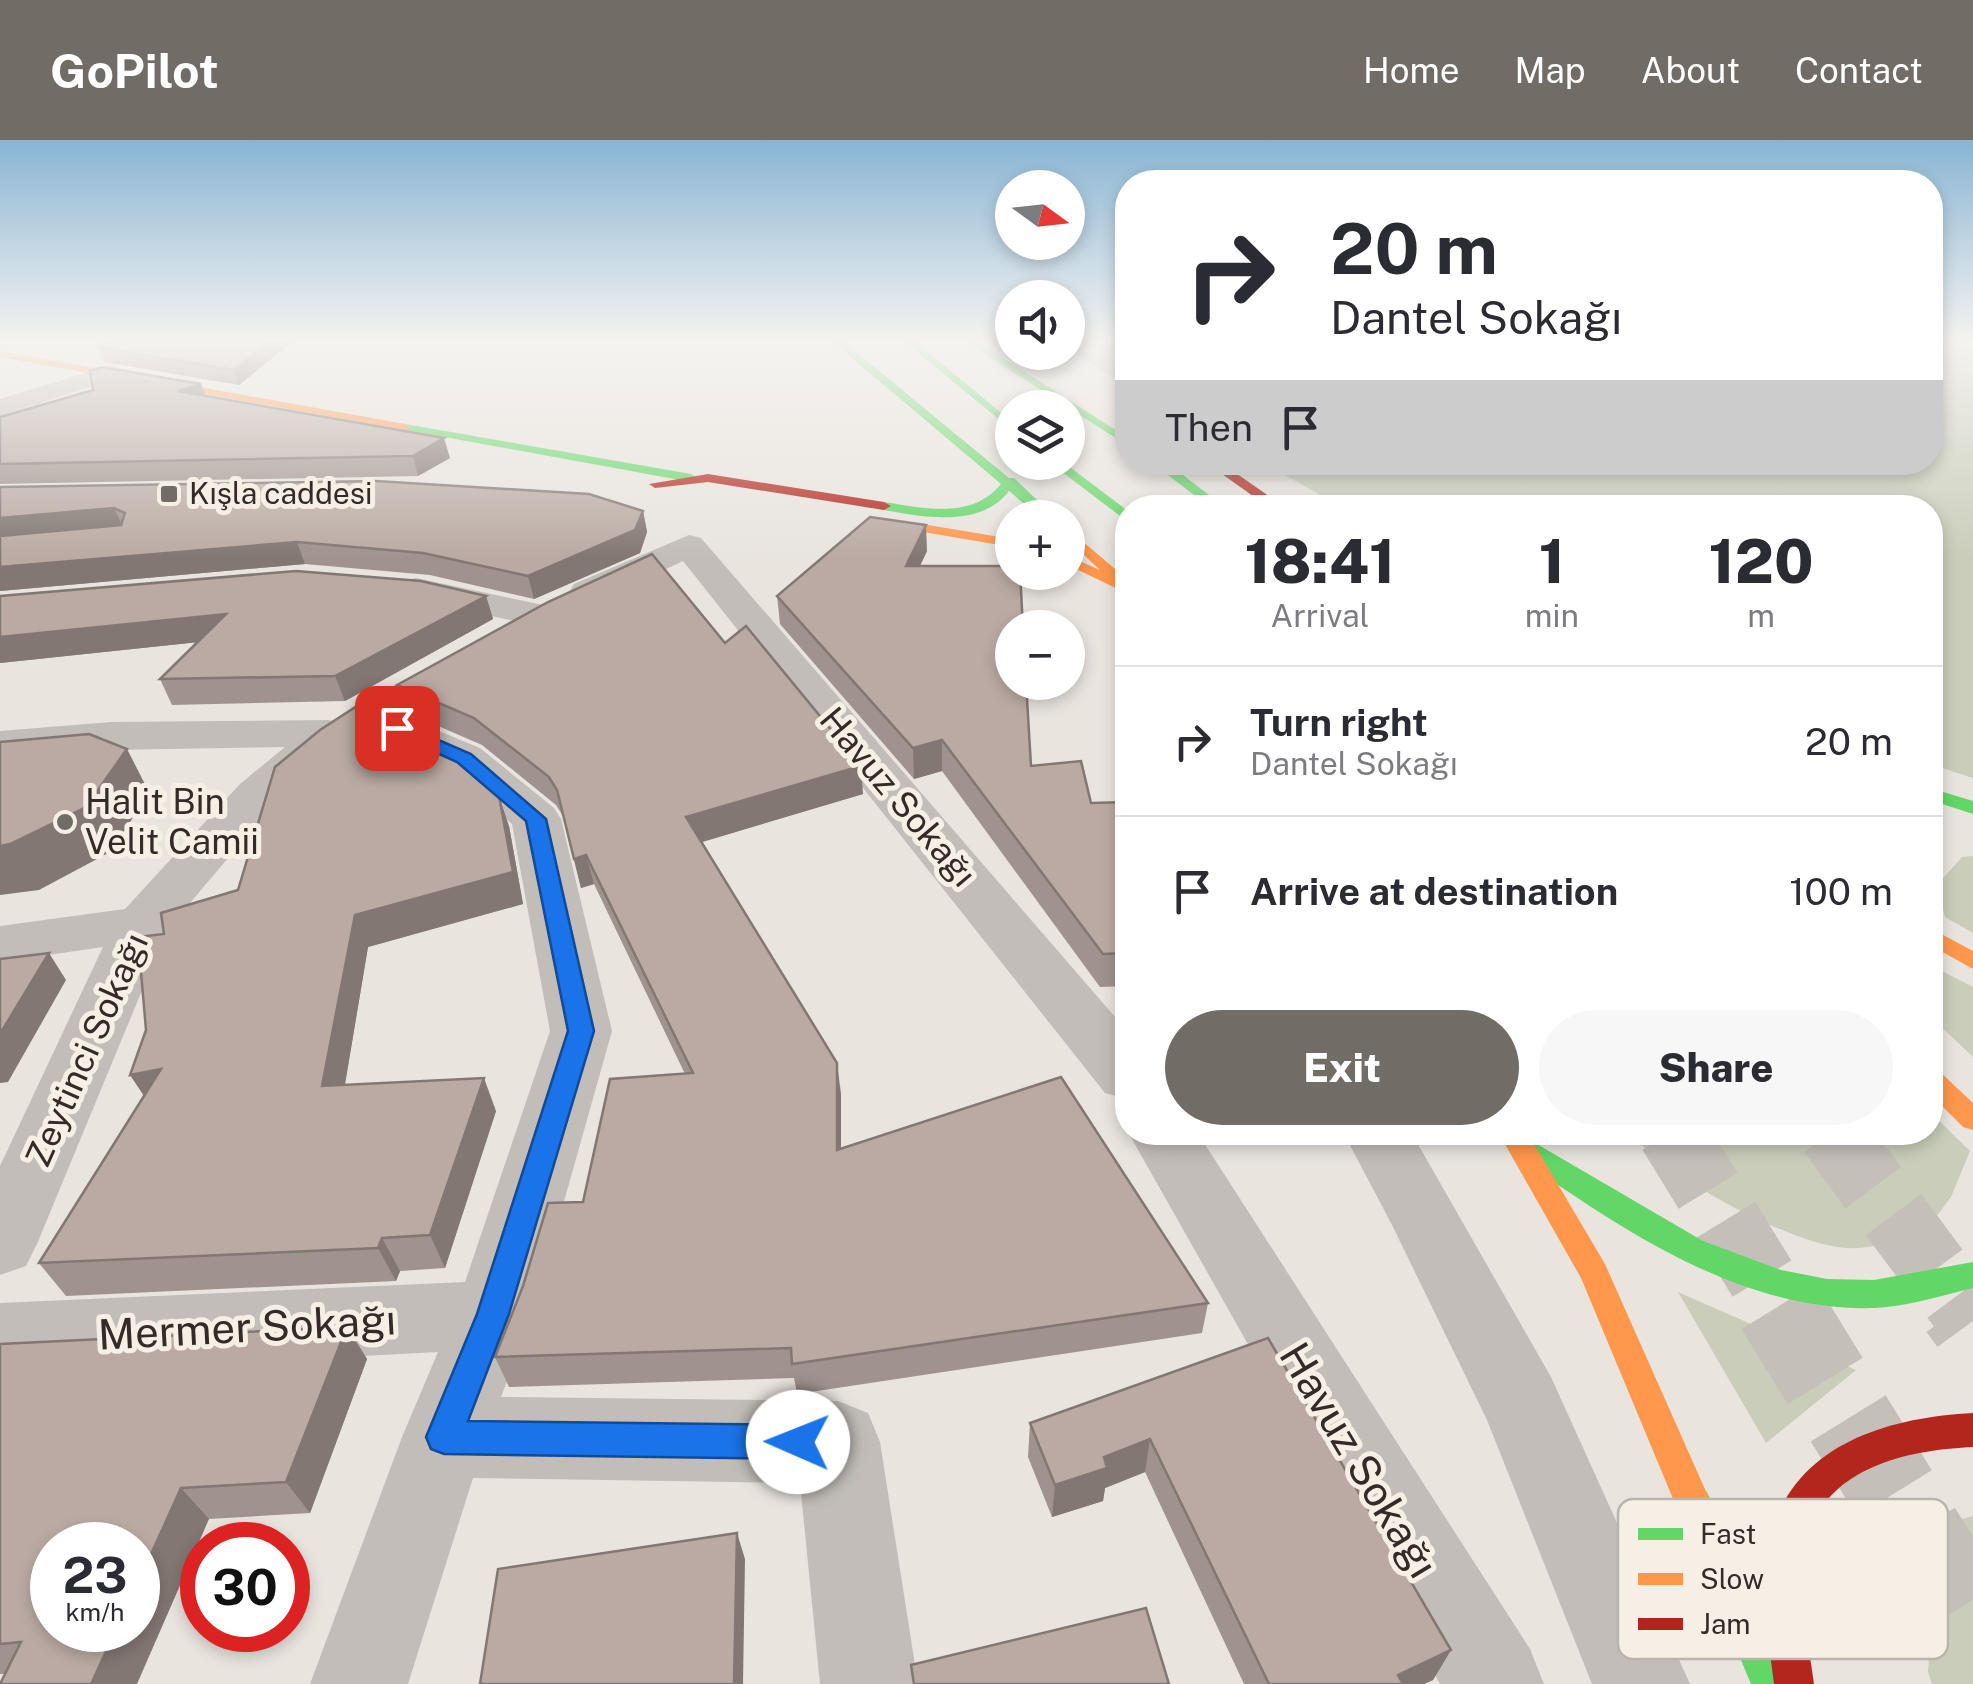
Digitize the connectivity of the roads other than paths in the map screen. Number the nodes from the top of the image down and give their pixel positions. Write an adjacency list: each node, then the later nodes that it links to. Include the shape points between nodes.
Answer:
1 (331, 414): 5 (main road)
2 (927, 414): 10 (main road)
3 (1083, 414): 4 (main road)
4 (1115, 435)
5 (563, 457): 8 (main road); 11 (main road, via 572,465)
6 (1175, 475): 13 (main road)
7 (1230, 475): 14 (main road)
8 (691, 478): 12 (main road); 17 (main road)
9 (1078, 480): 16 (main road)
10 (1010, 481): 15 (main road); 17 (main road, via 990,504 945,516)
11 (553, 482)
12 (636, 494)
13 (1202, 495)
14 (1260, 495)
15 (1031, 500)
16 (1115, 508)
17 (715, 512): 25 (street); 35 (street, Havuz Sokağı)
18 (771, 512): 19 (main road)
19 (995, 539)
20 (1085, 549): 22 (main road)
21 (1085, 568): 23 (main road)
22 (1115, 577)
23 (1115, 583)
24 (376, 586): 25 (street, via 429,590)
25 (538, 615): 26 (street)
26 (468, 654)
27 (369, 710): 28 (street); 31 (street, Zeytinci Sokağı, via 257,794); 44 (street, via 464,758 536,819 581,1031)
28 (0, 745)
29 (1943, 803): 30 (main road)
30 (1969, 821)
31 (142, 924): 33 (street); 42 (street, Zeytinci Sokağı)
32 (1943, 943): 34 (main road)
33 (0, 944)
34 (1973, 962)
35 (1115, 1058)
36 (1943, 1091): 37 (main road)
37 (1973, 1120)
38 (1170, 1145): 56 (street, Havuz Sokağı)
39 (1383, 1145): 50 (street, via 1522,1405)
40 (1520, 1145): 48 (main road, via 1594,1273)
41 (1526, 1145): 43 (main road, via 1597,1196 1686,1246 1812,1290 1901,1292)
42 (0, 1244)
43 (1973, 1275)
44 (493, 1314): 45 (street, Mermer Sokağı); 47 (street)
45 (0, 1339)
46 (1973, 1430): 49 (main road, via 1880,1442 1838,1463)
47 (444, 1437): 54 (street); 55 (street, via 838,1442)
48 (1691, 1499)
49 (1806, 1499)
50 (1618, 1630)
51 (1630, 1659): 57 (street)
52 (1760, 1659): 58 (main road)
53 (1792, 1659): 59 (main road)
54 (359, 1684)
55 (869, 1684)
56 (1495, 1684)
57 (1641, 1684)
58 (1771, 1684)
59 (1794, 1684)

